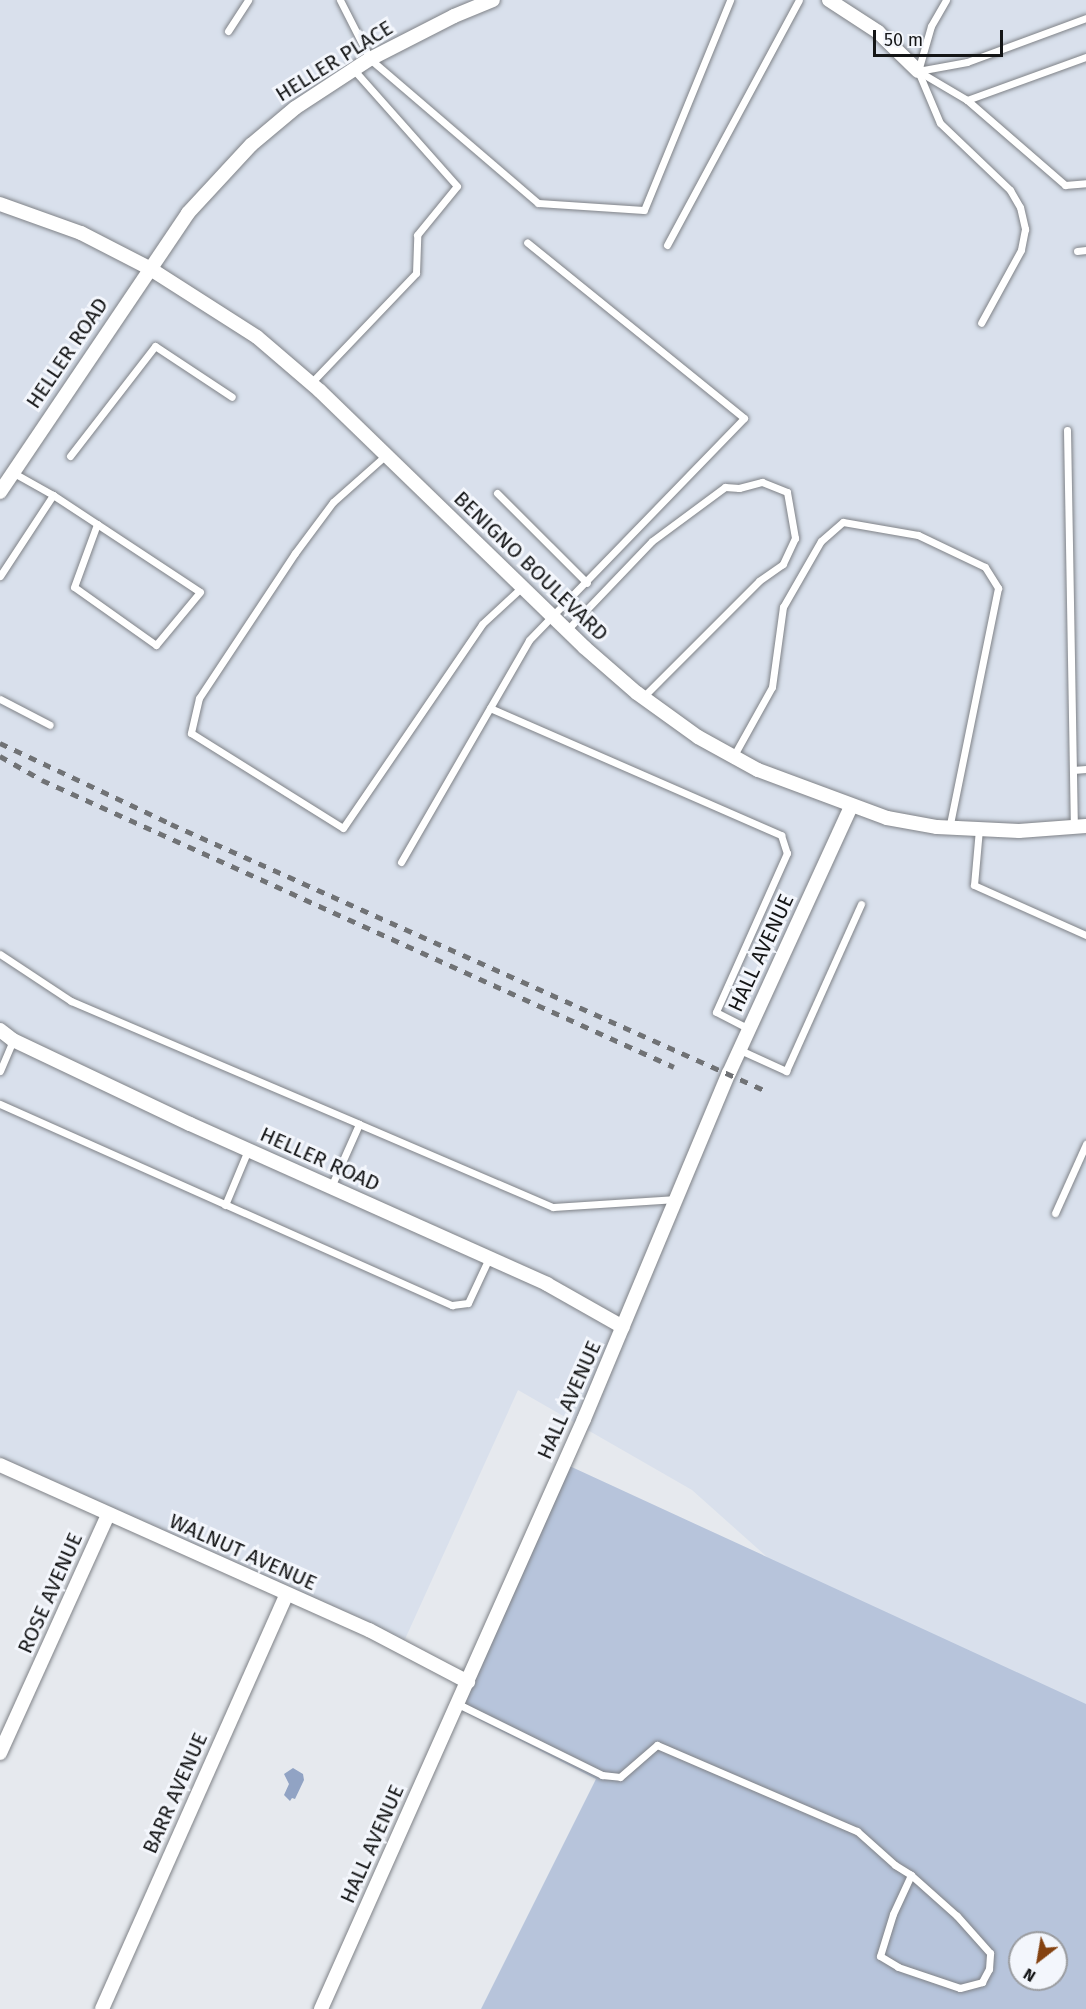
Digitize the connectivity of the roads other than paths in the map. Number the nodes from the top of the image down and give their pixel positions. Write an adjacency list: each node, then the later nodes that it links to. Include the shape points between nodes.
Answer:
1 (340, 0): 12 (lane)
2 (493, 0): 12 (street, HELLER PLACE)
3 (730, 0): 12 (lane, via 645,210 538,203)
4 (799, 0): 19 (lane)
5 (828, 0): 8 (street)
6 (946, 0): 14 (lane, via 931,26)
7 (247, 1): 10 (lane)
8 (848, 7): 14 (street)
9 (1086, 18): 14 (lane, via 967,62)
10 (228, 32)
11 (1086, 57): 15 (lane)
12 (370, 59): 13 (street, HELLER PLACE)
13 (354, 69): 22 (street, HELLER PLACE, via 295,108 251,145 188,213); 24 (lane, via 457,186 417,235 416,273)
14 (918, 71): 15 (lane); 23 (lane, via 940,123 1010,190 1020,207 1025,229 1021,250)
15 (967, 100): 16 (lane, via 1065,185)
16 (1086, 183)
17 (0, 204): 22 (street, BENIGNO BOULEVARD, via 81,233)
18 (527, 242): 35 (lane, via 744,418)
19 (667, 245)
20 (1086, 250): 21 (lane)
21 (1077, 251)
22 (149, 268): 24 (street, BENIGNO BOULEVARD, via 257,337); 29 (street, HELLER ROAD)
23 (981, 323)
24 (310, 383): 27 (street, BENIGNO BOULEVARD)
25 (232, 397): 28 (lane, via 155,346)
26 (1067, 430): 45 (lane)
27 (386, 455): 36 (street, BENIGNO BOULEVARD); 36 (lane, via 333,502 295,553 199,698 191,733 343,828 482,624)
28 (70, 456)
29 (12, 472): 30 (street, HELLER ROAD); 32 (lane)
30 (0, 492)
31 (498, 493): 35 (lane)
32 (53, 495): 33 (lane); 34 (lane)
33 (97, 524): 33 (lane, via 200,592 156,645 74,587)
34 (0, 576)
35 (587, 583): 37 (lane)
36 (522, 587): 37 (street, BENIGNO BOULEVARD)
37 (553, 618): 38 (street, BENIGNO BOULEVARD); 41 (lane, via 529,640)
38 (566, 631): 39 (street, BENIGNO BOULEVARD); 39 (lane, via 652,541 725,487 762,482 787,492 795,537 783,564 759,581)
39 (643, 697): 43 (street, BENIGNO BOULEVARD)
40 (0, 699): 42 (lane)
41 (490, 708): 50 (lane); 54 (lane, via 782,835 787,853 716,1012)
42 (50, 725)
43 (733, 757): 46 (street, BENIGNO BOULEVARD); 48 (lane, via 772,687 783,607 821,541 843,522 918,535 985,567 998,588)
44 (1086, 769): 45 (lane)
45 (1073, 770): 47 (lane)
46 (852, 806): 48 (street, BENIGNO BOULEVARD, via 888,818); 54 (street, HALL AVENUE)
47 (1080, 827): 49 (street, BENIGNO BOULEVARD)
48 (949, 828): 49 (street, BENIGNO BOULEVARD)
49 (979, 830): 52 (lane, via 974,885)
50 (401, 862)
51 (861, 904): 57 (lane, via 786,1071)
52 (1086, 935)
53 (0, 954): 60 (lane, via 71,1000)
54 (749, 1029): 57 (street, HALL AVENUE)
55 (0, 1030): 56 (street, HELLER ROAD)
56 (13, 1040): 58 (lane); 62 (street, HELLER ROAD)
57 (740, 1050): 64 (street, HALL AVENUE)
58 (0, 1071)
59 (0, 1104): 65 (lane)
60 (359, 1124): 63 (lane); 64 (lane, via 553,1207)
61 (1086, 1144): 66 (lane)
62 (248, 1150): 63 (street, HELLER ROAD); 65 (lane)
63 (331, 1187): 67 (street, HELLER ROAD)
64 (677, 1199): 68 (street, HALL AVENUE)
65 (225, 1205): 67 (lane, via 452,1305 468,1304)
66 (1055, 1213)
67 (489, 1258): 68 (street, HELLER ROAD, via 547,1284)
68 (623, 1327): 72 (street, HALL AVENUE)
69 (0, 1465): 70 (street, WALNUT AVENUE)
70 (108, 1515): 71 (street, WALNUT AVENUE); 74 (street, ROSE AVENUE)
71 (287, 1594): 72 (street, WALNUT AVENUE, via 369,1630); 76 (street, BARR AVENUE)
72 (468, 1682): 73 (street, HALL AVENUE)
73 (458, 1704): 75 (lane, via 602,1775 620,1777 657,1745 857,1831); 77 (street, HALL AVENUE)
74 (0, 1753)
75 (911, 1875): 75 (lane, via 880,1956 898,1967 960,1988 982,1982 989,1970 990,1953 957,1916)
76 (102, 2009)
77 (321, 2009)

